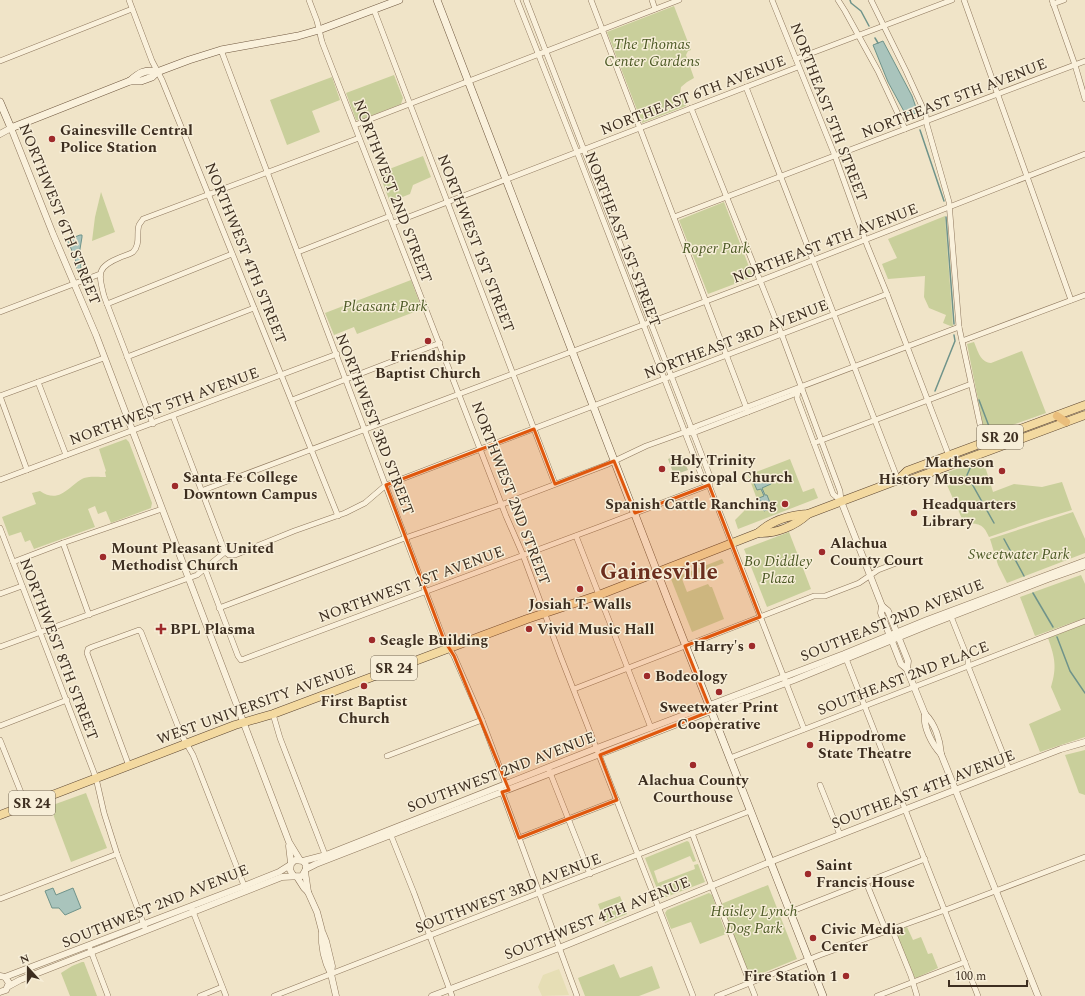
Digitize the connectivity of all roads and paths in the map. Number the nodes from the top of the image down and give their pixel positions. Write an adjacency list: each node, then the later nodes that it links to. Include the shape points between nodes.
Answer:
1 (129, 0): 17 (street, NORTHWEST 4TH STREET)
2 (309, 0): 24 (street, NORTHWEST 2ND STREET)
3 (399, 0): 19 (main road)
4 (437, 0): 35 (main road)
5 (516, 0): 21 (street, NORTHEAST 1ST STREET)
6 (526, 0): 20 (street, NORTHEAST 1ST STREET)
7 (591, 0): 23 (street)
8 (652, 0): 18 (street)
9 (679, 0): 18 (street)
10 (772, 0): 29 (street, NORTHEAST 5TH STREET)
11 (838, 0): 25 (street)
12 (871, 0): 22 (street)
13 (952, 0): 22 (street, NORTHEAST 6TH AVENUE)
14 (964, 0): 37 (street)
15 (1064, 0): 16 (street)
16 (1052, 2): 32 (street)
17 (132, 9): 30 (street); 34 (street, NORTHWEST 4TH STREET)
18 (655, 9): 23 (street)
19 (374, 10): 24 (main road); 41 (street, NORTHWEST 1ST STREET)
20 (530, 10): 21 (street); 27 (street, NORTHEAST 1ST STREET)
21 (522, 13): 28 (street, NORTHEAST 1ST STREET)
22 (883, 26): 25 (street, NORTHEAST 6TH AVENUE); 44 (street, via 906,71)
23 (602, 29): 27 (street); 47 (street)
24 (319, 30): 26 (main road); 45 (street, NORTHWEST 2ND STREET)
25 (859, 36): 29 (street, NORTHEAST 6TH AVENUE); 48 (street)
26 (221, 50): 34 (main road); 55 (street, NORTHWEST 3RD STREET)
27 (546, 51): 28 (street); 40 (street, NORTHEAST 1ST STREET)
28 (538, 54): 35 (street); 42 (street, NORTHEAST 1ST STREET)
29 (796, 59): 33 (street, NORTHEAST 5TH STREET)
30 (0, 61)
31 (1085, 61): 32 (street, NORTHEAST 5TH AVENUE)
32 (1075, 65): 37 (street, NORTHEAST 5TH AVENUE); 38 (street)
33 (798, 67): 36 (street, NORTHEAST 6TH AVENUE); 54 (street, NORTHEAST 5TH STREET)
34 (157, 72): 46 (main road, via 149,70 139,73 130,81); 59 (street, NORTHWEST 4TH STREET)
35 (468, 82): 41 (street); 58 (main road)
36 (746, 87): 43 (street, NORTHEAST 6TH AVENUE); 56 (street)
37 (997, 94): 44 (street, NORTHEAST 5TH AVENUE); 57 (street)
38 (1085, 99)
39 (0, 102): 46 (main road, NORTHWEST 6TH STREET)
40 (566, 103): 42 (street); 51 (street, NORTHEAST 1ST STREET)
41 (410, 104): 45 (street); 61 (street, NORTHWEST 1ST STREET)
42 (559, 106): 52 (street, NORTHEAST 1ST STREET)
43 (691, 108): 47 (street, NORTHEAST 6TH AVENUE); 60 (street)
44 (926, 120): 48 (street, NORTHEAST 5TH AVENUE); 64 (street)
45 (355, 125): 50 (street, NORTHWEST 2ND STREET)
46 (12, 128): 49 (street); 76 (street, NORTHWEST 6TH STREET)
47 (640, 128): 51 (street, NORTHEAST 6TH AVENUE); 66 (street)
48 (904, 129): 54 (street, NORTHEAST 5TH AVENUE)
49 (0, 134)
50 (359, 138): 55 (street); 65 (street, NORTHWEST 2ND STREET)
51 (584, 149): 52 (street, NORTHEAST 6TH AVENUE); 62 (street, NORTHEAST 1ST STREET)
52 (577, 152): 58 (street, NORTHEAST 6TH AVENUE); 63 (street, NORTHEAST 1ST STREET)
53 (1085, 154): 57 (street, NORTHEAST 4TH AVENUE)
54 (835, 156): 56 (street, NORTHEAST 5TH AVENUE); 68 (street, NORTHEAST 5TH STREET)
55 (268, 172): 59 (street); 69 (street, NORTHWEST 3RD STREET)
56 (781, 176): 60 (street, NORTHEAST 5TH AVENUE); 71 (street)
57 (1027, 177): 64 (street, NORTHEAST 4TH AVENUE); 79 (street)
58 (506, 179): 61 (street, NORTHEAST 6TH AVENUE); 92 (main road)
59 (208, 194): 70 (street, NORTHWEST 4TH STREET); 72 (street, via 143,219 133,252 106,264)
60 (727, 197): 66 (street, NORTHEAST 5TH AVENUE); 75 (street)
61 (447, 202): 67 (street, NORTHEAST 6TH AVENUE); 98 (street, NORTHWEST 1ST STREET)
62 (605, 204): 63 (street); 73 (street, NORTHEAST 1ST STREET)
63 (598, 207): 74 (street, NORTHEAST 1ST STREET)
64 (950, 207): 68 (street, NORTHEAST 4TH AVENUE); 87 (street)
65 (390, 216): 67 (street, NORTHWEST 2ND STREET); 69 (street)
66 (674, 218): 80 (street)
67 (393, 223): 90 (street, NORTHWEST 2ND STREET)
68 (866, 240): 71 (street, NORTHEAST 4TH AVENUE); 77 (street, NORTHEAST 5TH STREET)
69 (298, 252): 93 (street, NORTHWEST 3RD STREET)
70 (232, 254): 81 (street); 82 (street, NORTHWEST 4TH STREET)
71 (813, 260): 75 (street, NORTHEAST 4TH AVENUE); 84 (street)
72 (100, 274): 76 (street); 81 (street, NORTHWEST 6TH STREET)
73 (632, 275): 74 (street); 85 (street, NORTHEAST 1ST STREET)
74 (626, 278): 86 (street, NORTHEAST 1ST STREET)
75 (760, 281): 80 (street, NORTHEAST 4TH AVENUE); 88 (street)
76 (74, 284): 83 (street); 96 (street, NORTHWEST 6TH STREET)
77 (888, 294): 84 (street, NORTHEAST 3RD AVENUE); 91 (street, NORTHEAST 5TH STREET)
78 (1085, 295): 79 (street)
79 (1072, 300): 89 (street)
80 (705, 301): 85 (street, NORTHEAST 4TH AVENUE); 94 (street)
81 (107, 304): 95 (street, NORTHWEST 6TH STREET)
82 (254, 308): 95 (street); 99 (street, NORTHWEST 4TH STREET)
83 (0, 312)
84 (833, 314): 88 (street, NORTHEAST 3RD AVENUE); 97 (street)
85 (650, 322): 86 (street, NORTHEAST 4TH AVENUE); 100 (street, NORTHEAST 1ST STREET)
86 (643, 325): 92 (street, NORTHEAST 4TH AVENUE); 102 (street, NORTHEAST 1ST STREET)
87 (959, 327): 89 (street); 91 (street)
88 (781, 334): 94 (street, NORTHEAST 3RD AVENUE); 105 (street)
89 (962, 341): 104 (street)
90 (440, 343): 101 (street); 106 (street, NORTHWEST 2ND STREET)
91 (907, 347): 97 (street); 109 (street, NORTHEAST 5TH STREET)
92 (572, 352): 98 (street, NORTHEAST 4TH AVENUE); 111 (main road)
93 (337, 354): 99 (street, NORTHWEST 5TH AVENUE); 101 (street, NORTHWEST 3RD STREET)
94 (726, 356): 100 (street, NORTHEAST 3RD AVENUE); 112 (street)
95 (126, 357): 118 (street, NORTHWEST 6TH STREET)
96 (104, 358): 103 (street); 121 (street, NORTHWEST 6TH STREET)
97 (854, 367): 105 (street); 116 (street)
98 (514, 374): 106 (street, NORTHEAST 4TH AVENUE); 119 (street, NORTHWEST 1ST STREET)
99 (282, 375): 108 (street, NORTHWEST 4TH STREET); 114 (street, NORTHWEST 5TH AVENUE)
100 (671, 376): 102 (street, NORTHEAST 3RD AVENUE); 122 (street, NORTHEAST 1ST STREET)
101 (346, 379): 108 (street); 120 (street, NORTHWEST 3RD STREET)
102 (664, 379): 111 (street, NORTHEAST 3RD AVENUE); 123 (street, NORTHEAST 1ST STREET)
103 (38, 382): 107 (street); 130 (street)
104 (971, 384): 109 (street); 126 (street)
105 (800, 389): 112 (street); 124 (street); 125 (street, via 797,398)
106 (460, 394): 120 (street, NORTHEAST 4TH AVENUE); 127 (street, NORTHWEST 2ND STREET)
107 (0, 396): 133 (street)
108 (292, 400): 128 (street, NORTHWEST 4TH STREET)
109 (927, 400): 116 (street); 131 (street, NORTHEAST 5TH STREET)
110 (1085, 405): 115 (main road, SR 20)
111 (593, 407): 119 (street, NORTHEAST 3RD AVENUE); 132 (main road)
112 (747, 409): 122 (street)
113 (1085, 415): 117 (main road, SR 20)
114 (173, 416): 118 (street, NORTHWEST 5TH AVENUE); 139 (street)
115 (1057, 416): 117 (highway); 126 (main road, SR 20)
116 (874, 421): 124 (street); 135 (street)
117 (1066, 422): 129 (main road, SR 20)
118 (153, 424): 121 (street, NORTHWEST 5TH AVENUE)
119 (534, 429): 127 (street, NORTHEAST 3RD AVENUE); 136 (street, NORTHWEST 1ST STREET)
120 (365, 430): 128 (street, NORTHEAST 4TH AVENUE); 137 (street, NORTHWEST 3RD STREET)
121 (132, 431): 130 (street, NORTHWEST 5TH AVENUE); 142 (street, NORTHWEST 6TH STREET)
122 (692, 431): 123 (street); 138 (street, NORTHEAST 1ST STREET, via 710,479)
123 (685, 432): 132 (street); 138 (street, NORTHEAST 1ST STREET, via 704,482)
124 (821, 441): 125 (street); 140 (street, via 840,491)
125 (814, 443): 140 (street, via 833,494)
126 (984, 443): 129 (street); 131 (main road, SR 20)
127 (480, 449): 137 (street, NORTHEAST 3RD AVENUE); 141 (street, NORTHWEST 2ND STREET)
128 (312, 450): 139 (street, NORTHEAST 4TH AVENUE); 144 (street, NORTHWEST 4TH STREET)
129 (987, 452): 135 (main road, SR 20, via 910,480)
130 (66, 455): 133 (street, NORTHWEST 5TH AVENUE)
131 (949, 456): 135 (main road, SR 20, via 907,471)
132 (614, 461): 136 (street); 143 (main road)
133 (28, 470): 134 (street, NORTHWEST 5TH AVENUE)
134 (0, 480)
135 (898, 480): 140 (main road, SR 20)
136 (555, 484): 141 (street)
137 (386, 485): 144 (street, NORTHEAST 3RD AVENUE, via 365,503); 148 (street, NORTHWEST 3RD STREET)
138 (709, 485): 143 (street, NORTHWEST 1ST AVENUE); 150 (street, NORTHEAST 1ST STREET)
139 (201, 491): 151 (street)
140 (841, 501): 150 (main road, SR 20, via 769,534 758,533); 159 (street)
141 (502, 505): 148 (street); 152 (street, NORTHWEST 2ND STREET)
142 (162, 509): 149 (street); 160 (street, NORTHWEST 6TH STREET)
143 (635, 513): 146 (street, NORTHWEST 1ST AVENUE); 158 (main road)
144 (338, 516): 151 (street, NORTHEAST 3RD AVENUE, via 235,555)
145 (0, 528): 147 (street, NORTHWEST 8TH STREET)
146 (576, 536): 152 (street, NORTHWEST 1ST AVENUE); 164 (street)
147 (2, 537): 154 (street, NORTHWEST 8TH STREET)
148 (405, 538): 162 (street, NORTHWEST 3RD STREET); 167 (street)
149 (62, 543): 154 (street); 170 (street)
150 (731, 544): 158 (main road, SR 20); 171 (street, NORTHEAST 1ST STREET)
151 (225, 552): 157 (street)
152 (523, 555): 162 (street, NORTHWEST 1ST AVENUE); 168 (street, NORTHWEST 2ND STREET)
153 (1085, 561): 165 (street, SOUTHEAST 2ND AVENUE)
154 (13, 562): 161 (street, NORTHWEST 8TH STREET)
155 (899, 562): 159 (street, via 878,570)
156 (1085, 566): 165 (street, SOUTHEAST 2ND AVENUE)
157 (204, 569): 160 (street); 167 (street)
158 (658, 573): 164 (main road, WEST UNIVERSITY AVENUE / SR 24); 176 (main road)
159 (871, 576): 166 (street); 171 (street, via 825,596 814,596)
160 (188, 578): 170 (street); 191 (street, NORTHWEST 6TH STREET)
161 (22, 586): 163 (street); 173 (street, NORTHWEST 8TH STREET)
162 (426, 592): 167 (street, NORTHWEST 1ST AVENUE, via 241,660); 178 (street, NORTHWEST 3RD STREET, via 444,640)
163 (0, 594)
164 (599, 596): 168 (main road, WEST UNIVERSITY AVENUE / SR 24); 181 (street)
165 (995, 596): 169 (street, SOUTHEAST 2ND AVENUE)
166 (882, 606): 174 (street, via 888,611); 175 (street, via 881,613)
167 (219, 608)
168 (545, 613): 178 (main road, WEST UNIVERSITY AVENUE / SR 24); 185 (street, NORTHWEST 2ND STREET)
169 (950, 614): 174 (street, SOUTHEAST 2ND AVENUE); 180 (street, via 968,659)
170 (89, 615): 173 (street)
171 (760, 617): 176 (street); 183 (street, NORTHEAST 1ST STREET)
172 (1085, 620): 180 (street, SOUTHEAST 2ND PLACE)
173 (40, 633): 177 (street); 186 (street, NORTHWEST 8TH STREET)
174 (897, 635): 175 (street, SOUTHEAST 2ND AVENUE); 182 (street, via 908,661)
175 (891, 638): 179 (street, SOUTHEAST 2ND AVENUE); 182 (street, via 901,664)
176 (685, 646): 181 (street); 188 (main road)
177 (0, 647)
178 (450, 648): 189 (main road, WEST UNIVERSITY AVENUE / SR 24); 190 (street, NORTHWEST 3RD STREET)
179 (845, 656): 183 (street, SOUTHEAST 2ND AVENUE); 187 (street)
180 (968, 666): 184 (street, SOUTHEAST 2ND PLACE); 203 (street)
181 (628, 668): 185 (street); 193 (street)
182 (907, 669): 184 (street)
183 (784, 680): 188 (street); 194 (street, NORTHEAST 1ST STREET)
184 (914, 686): 187 (street, SOUTHEAST 2ND PLACE); 208 (street, via 934,746 941,754)
185 (574, 689): 198 (street, NORTHWEST 2ND STREET)
186 (67, 700): 192 (street); 205 (street, NORTHWEST 8TH STREET)
187 (864, 706): 194 (street, SOUTHEAST 2ND PLACE); 211 (street)
188 (710, 708): 193 (street, SOUTHWEST 2ND AVENUE); 198 (street); 200 (main road)
189 (272, 714): 191 (main road, WEST UNIVERSITY AVENUE / SR 24); 222 (street)
190 (482, 720): 199 (street); 207 (street, NORTHWEST 3RD STREET)
191 (243, 723): 197 (main road, WEST UNIVERSITY AVENUE / SR 24); 219 (street, NORTHWEST 6TH STREET)
192 (0, 726)
193 (651, 728): 198 (street, SOUTHWEST 2ND AVENUE)
194 (804, 729): 200 (street, SOUTHEAST 2ND PLACE)
195 (0, 740): 210 (street)
196 (1085, 742): 203 (street, SOUTHEAST 4TH AVENUE)
197 (187, 744): 201 (main road, WEST UNIVERSITY AVENUE / SR 24); 201 (street, via 140,630 92,647 87,651 87,656); 233 (street)
198 (598, 751): 202 (street, SOUTHWEST 2ND AVENUE); 204 (street); 209 (street, NORTHWEST 2ND STREET)
199 (387, 756)
200 (730, 758): 212 (main road)
201 (129, 766): 205 (main road, WEST UNIVERSITY AVENUE / SR 24)
202 (548, 767): 204 (street); 207 (street, SOUTHWEST 2ND AVENUE)
203 (1009, 769): 208 (street, SOUTHEAST 4TH AVENUE)
204 (550, 774): 207 (street); 214 (street)
205 (96, 778): 210 (main road, WEST UNIVERSITY AVENUE / SR 24); 220 (street, NORTHWEST 8TH STREET)
206 (820, 784): 217 (street)
207 (504, 788): 215 (street, SOUTHWEST 2ND AVENUE); 218 (street, NORTHWEST 3RD STREET)
208 (956, 790): 211 (street, SOUTHEAST 4TH AVENUE); 234 (street)
209 (617, 800): 214 (street); 221 (street, NORTHWEST 2ND STREET)
210 (26, 805): 213 (main road, WEST UNIVERSITY AVENUE / SR 24)
211 (905, 810): 217 (street, SOUTHEAST 4TH AVENUE); 224 (street)
212 (750, 811): 216 (street, SOUTHWEST 3RD AVENUE); 226 (main road)
213 (0, 815)
214 (568, 819): 218 (street); 229 (street)
215 (390, 833): 222 (street, SOUTHWEST 2ND AVENUE); 244 (street)
216 (692, 834): 221 (street, SOUTHWEST 3RD AVENUE); 232 (street)
217 (840, 835): 226 (street, SOUTHEAST 4TH AVENUE)
218 (519, 838): 236 (street, NORTHWEST 3RD STREET)
219 (289, 842): 225 (street); 227 (street)
220 (117, 854): 237 (street); 242 (street, NORTHWEST 8TH STREET)
221 (639, 855): 229 (street, SOUTHWEST 3RD AVENUE); 238 (street, NORTHWEST 2ND STREET)
222 (326, 857): 225 (street, SOUTHWEST 2ND AVENUE); 228 (street, SOUTHWEST 2ND AVENUE)
223 (1085, 857): 234 (street)
224 (925, 859): 231 (street); 240 (street)
225 (301, 861): 227 (street, via 295,860); 228 (street, via 306,865)
226 (770, 862): 232 (street, SOUTHWEST 4TH AVENUE); 241 (main road)
227 (291, 864): 230 (street, via 290,870); 233 (street, SOUTHWEST 2ND AVENUE)
228 (306, 871): 230 (street, via 302,876); 235 (street)
229 (590, 874): 236 (street, SOUTHWEST 3RD AVENUE)
230 (295, 876): 233 (street, SOUTHWEST 2ND AVENUE, via 282,877); 235 (street)
231 (866, 882): 241 (street); 243 (street)
232 (712, 886): 238 (street, SOUTHWEST 4TH AVENUE); 252 (street)
233 (245, 888): 239 (street, SOUTHWEST 2ND AVENUE)
234 (996, 890): 240 (street); 272 (street)
235 (308, 892): 249 (street, via 317,912 327,967)
236 (540, 893): 244 (street, SOUTHWEST 3RD AVENUE); 245 (street, NORTHWEST 3RD STREET)
237 (0, 899)
238 (659, 907): 245 (street, SOUTHWEST 4TH AVENUE); 265 (street, NORTHWEST 2ND STREET)
239 (192, 909): 242 (street, SOUTHWEST 2ND AVENUE); 253 (street)
240 (944, 910): 243 (street); 248 (street)
241 (790, 912): 247 (main road)
242 (145, 928): 246 (street, SOUTHWEST 2ND AVENUE)
243 (889, 930): 247 (street); 251 (street)
244 (430, 936): 249 (street, SOUTHWEST 3RD AVENUE); 254 (street)
245 (559, 948): 254 (street, SOUTHWEST 4TH AVENUE); 264 (street, NORTHWEST 3RD STREET)
246 (90, 949): 250 (street, SOUTHWEST 2ND AVENUE); 255 (street, SOUTHWEST 2ND AVENUE, via 20,980); 257 (street)
247 (809, 960): 252 (street); 268 (main road)
248 (965, 962): 251 (street); 271 (street)
249 (331, 974): 260 (street, SOUTHWEST 3RD AVENUE); 261 (street)
250 (2, 976): 255 (street, via 8,981)
251 (913, 982): 269 (street); 270 (street)
252 (750, 983): 266 (street); 267 (street)
253 (222, 988): 258 (street); 259 (street)
254 (450, 989): 262 (street, SOUTHWEST 4TH AVENUE); 263 (street)
255 (8, 991): 256 (street, SOUTHWEST 2ND AVENUE)
256 (0, 994)
257 (108, 996)
258 (200, 996)
259 (226, 996)
260 (274, 996)
261 (336, 996)
262 (432, 996)
263 (452, 996)
264 (578, 996)
265 (693, 996)
266 (717, 996)
267 (755, 996)
268 (823, 996)
269 (877, 996)
270 (917, 996)
271 (978, 996)
272 (1038, 996)

